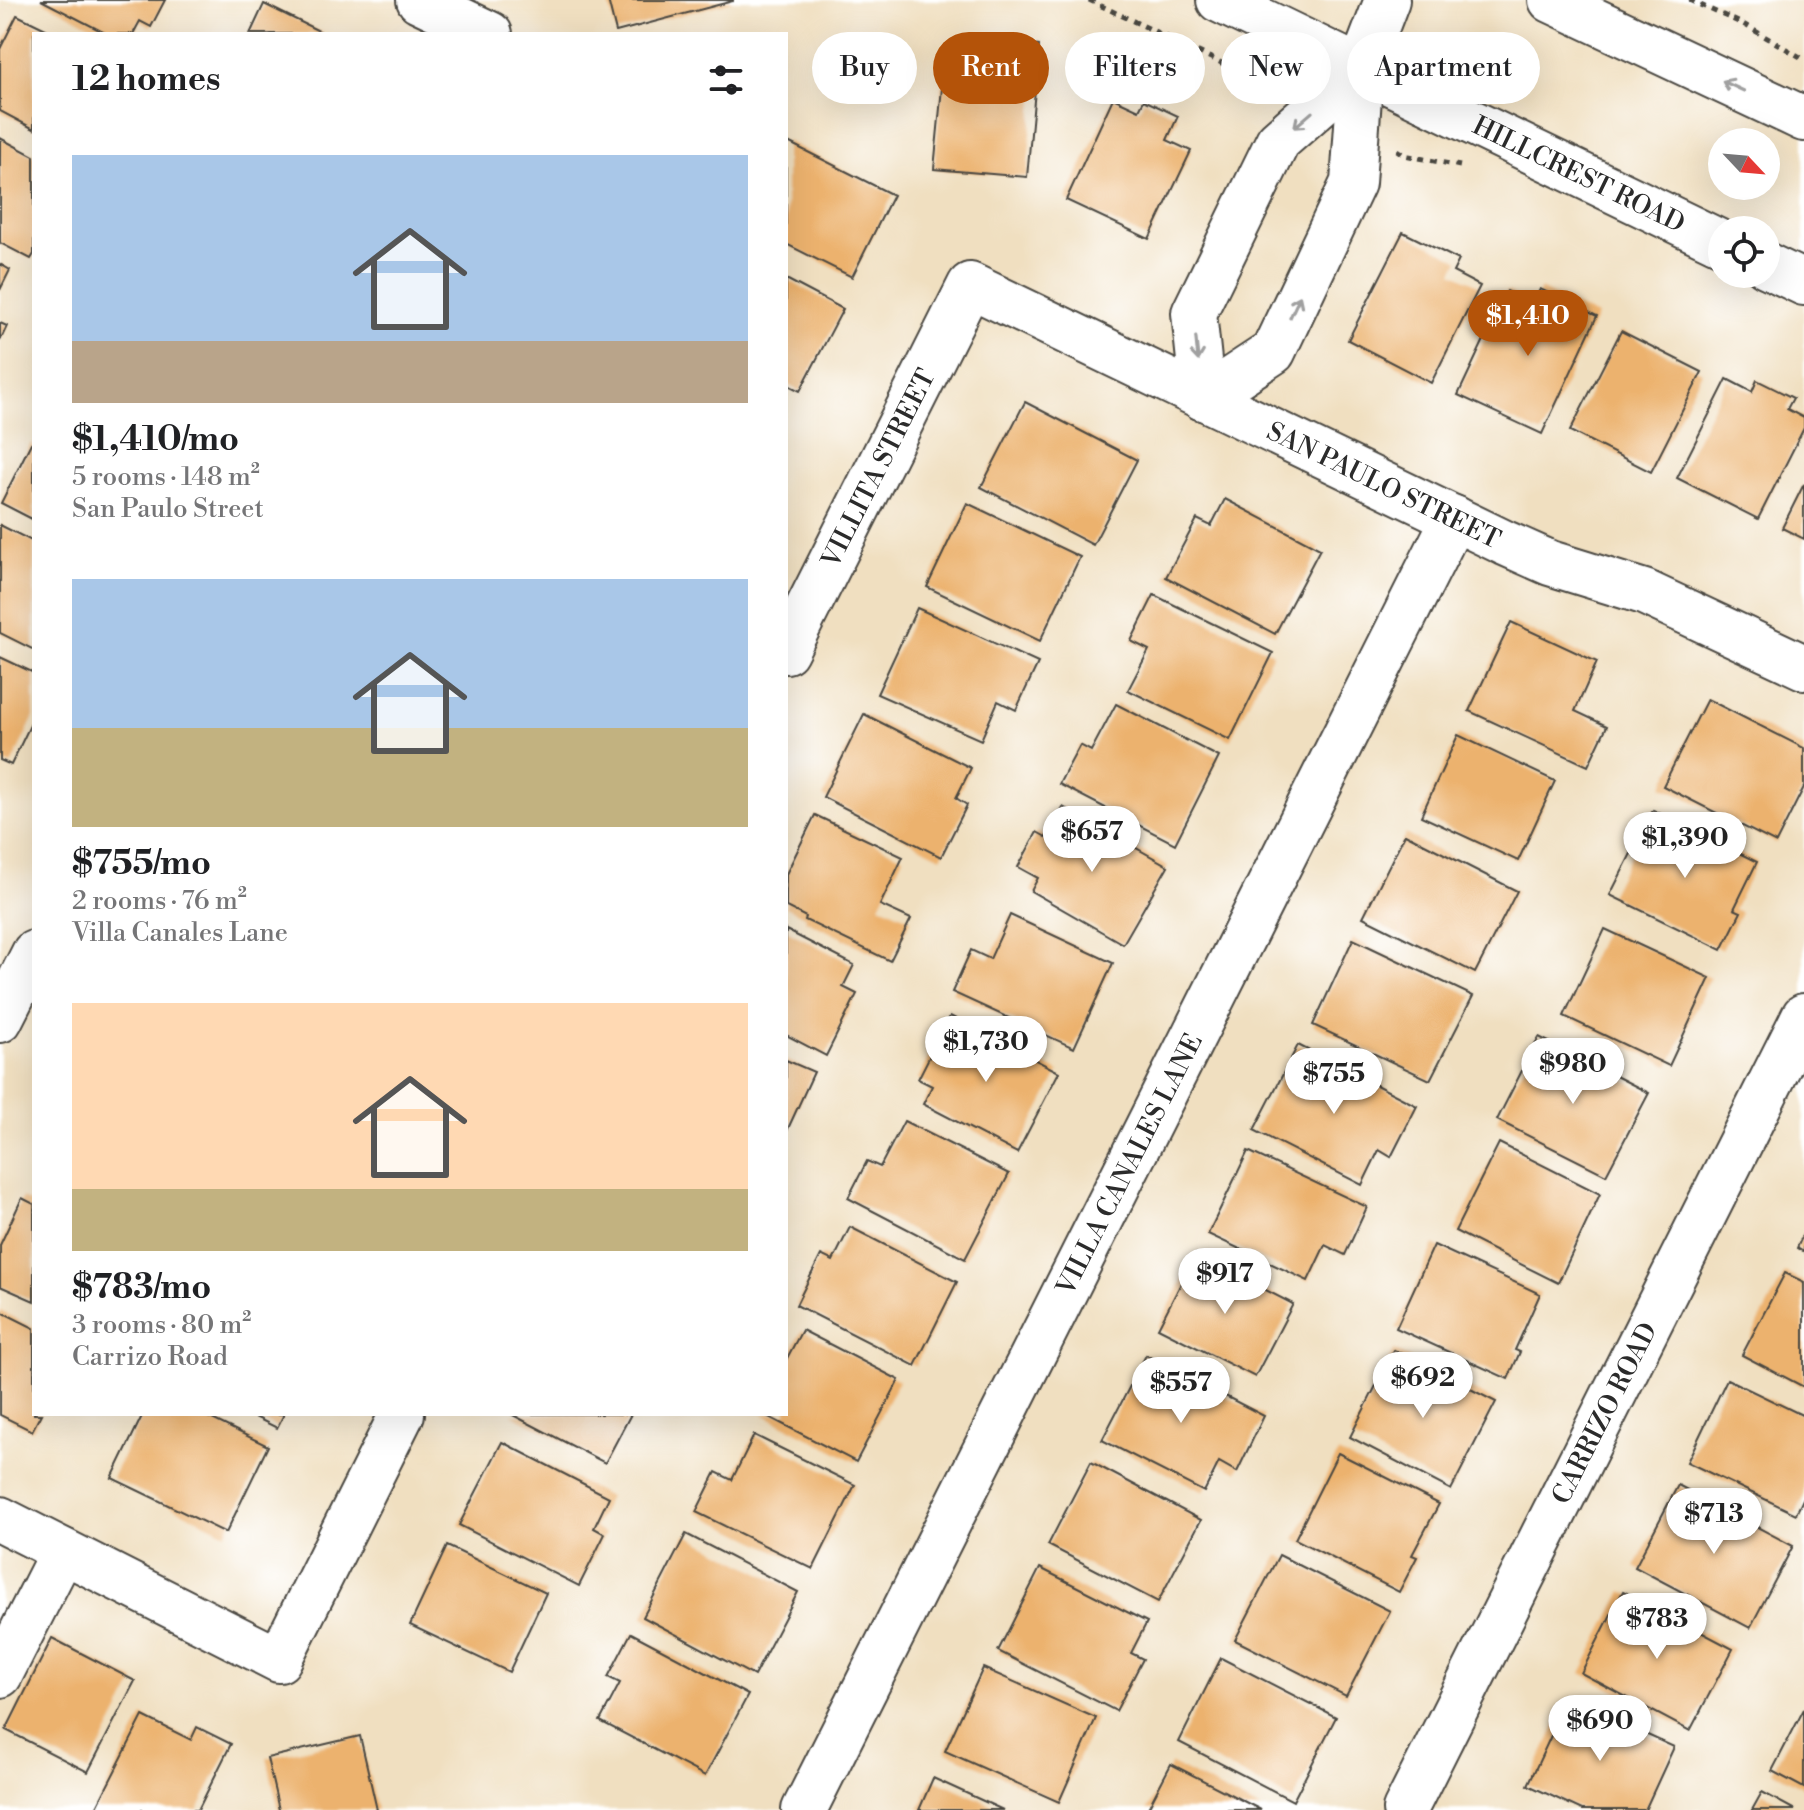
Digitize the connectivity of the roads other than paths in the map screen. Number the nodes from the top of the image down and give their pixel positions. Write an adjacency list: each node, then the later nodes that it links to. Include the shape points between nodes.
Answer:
1 (419, 0): 5 (street)
2 (1219, 0): 7 (street, HILLCREST ROAD)
3 (1387, 0): 6 (street)
4 (1551, 0): 11 (street, one-way to 4)
5 (486, 32)
6 (1375, 32)
7 (1347, 61)
8 (1347, 81): 16 (street, one-way to 16, via 1278,141 1194,313)
9 (1358, 104): 16 (street, one-way to 9, via 1273,352 1353,183)
10 (1435, 104): 12 (street, HILLCREST ROAD)
11 (1804, 119)
12 (1708, 236)
13 (1780, 272): 14 (street)
14 (1804, 283)
15 (970, 285): 16 (street, SAN PAULO STREET); 18 (street, VILLITA STREET)
16 (1203, 398): 17 (street, SAN PAULO STREET)
17 (1454, 518): 19 (street, SAN PAULO STREET, via 1550,563 1644,592); 27 (street, VILLA CANALES LANE)
18 (788, 647)
19 (1804, 667)
20 (32, 957): 22 (street)
21 (1804, 1016): 28 (street, CARRIZO ROAD)
22 (0, 1020)
23 (401, 1416): 25 (street, via 279,1660)
24 (0, 1519): 25 (street)
25 (63, 1551): 26 (street)
26 (0, 1675)
27 (804, 1810)
28 (1405, 1810)

